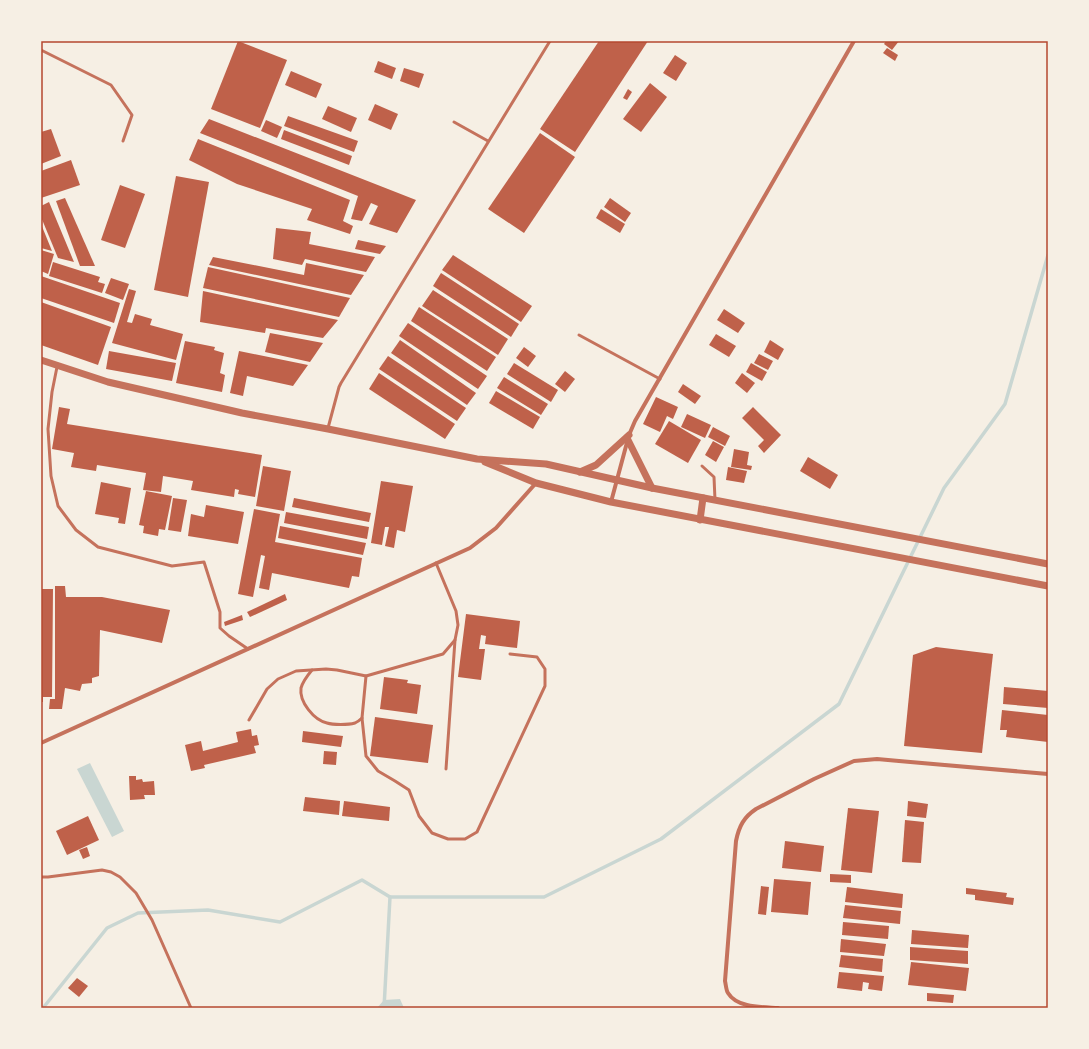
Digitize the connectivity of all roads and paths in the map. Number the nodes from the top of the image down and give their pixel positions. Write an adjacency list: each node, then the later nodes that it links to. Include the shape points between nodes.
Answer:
1 (550, 41): 6 (lane)
2 (854, 41): 10 (street)
3 (41, 50): 5 (lane, via 111,85 132,115)
4 (454, 122): 6 (lane)
5 (123, 141)
6 (488, 141): 11 (lane, via 341,383)
7 (579, 335): 10 (lane)
8 (41, 360): 9 (street)
9 (58, 365): 11 (street, via 108,382 242,413); 27 (lane, via 48,429 51,476 58,506 76,530 98,546 172,566 204,562 220,612 220,628)
10 (660, 378): 12 (street)
11 (328, 429): 13 (street)
12 (629, 437): 15 (street, via 596,465); 16 (street); 18 (street)
13 (477, 458): 15 (street, via 546,464); 17 (street)
14 (702, 466): 20 (lane, via 714,477)
15 (580, 472): 16 (street)
16 (617, 481): 18 (street); 21 (street)
17 (536, 483): 21 (street); 23 (street, via 491,533 470,548)
18 (652, 488): 19 (street)
19 (703, 498): 20 (street); 22 (street)
20 (714, 500): 24 (street)
21 (611, 502): 22 (street)
22 (700, 520): 25 (street)
23 (436, 563): 26 (lane, via 456,611 458,625); 27 (street)
24 (1048, 564)
25 (1048, 586)
26 (455, 640): 30 (lane, via 443,654); 34 (lane)
27 (248, 649): 33 (street)
28 (510, 654): 31 (lane, via 536,657 545,669 545,686 477,832 465,839 448,840 432,833 419,816 409,790 378,771 371,763 366,756)
29 (312, 670): 30 (lane, via 337,670); 31 (lane, via 304,680 301,690 304,704 314,716 327,723 342,724 356,723); 32 (lane, via 296,671 278,679 267,690)
30 (366, 676): 31 (lane)
31 (362, 718)
32 (250, 720)
33 (41, 742)
34 (446, 769)
35 (1048, 774): 38 (street, via 877,759 854,761 748,814 738,831 736,841 725,981 728,993 735,1000 748,1005)
36 (41, 877): 37 (lane, via 95,870 106,871 120,877 144,905)
37 (191, 1008)
38 (778, 1008)

